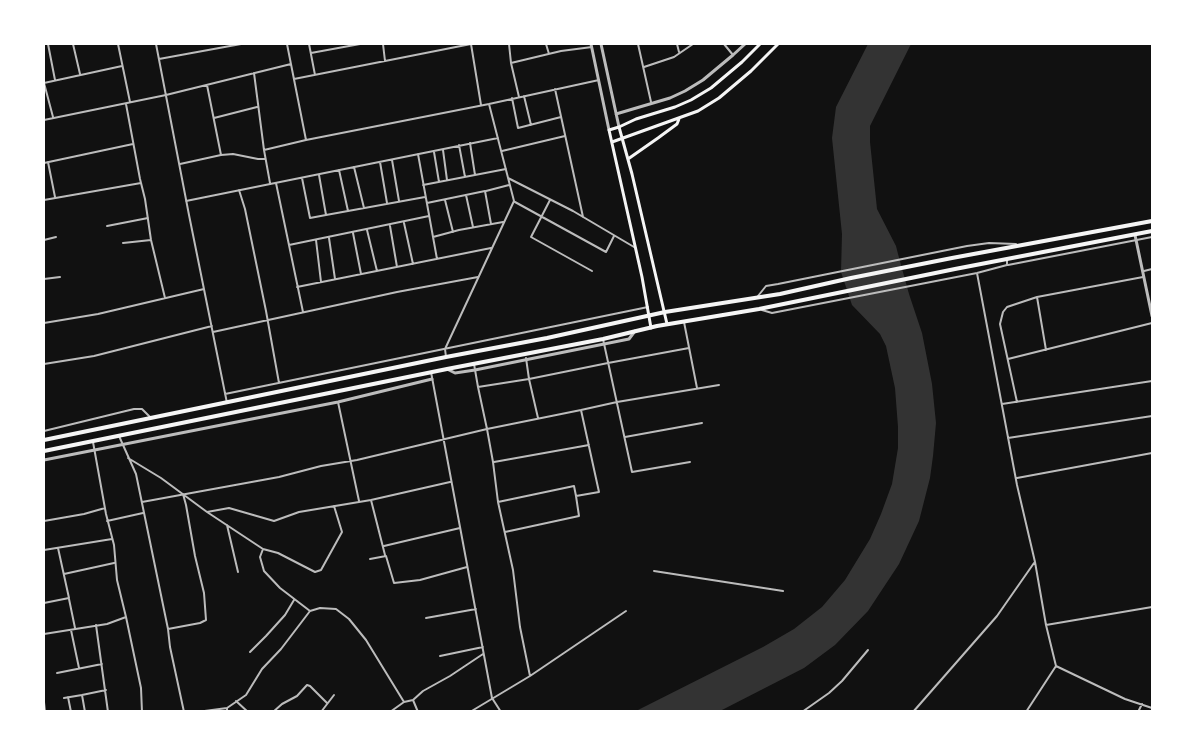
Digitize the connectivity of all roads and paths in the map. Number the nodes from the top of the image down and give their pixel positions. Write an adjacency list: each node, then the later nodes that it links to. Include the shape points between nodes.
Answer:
1 (46, 44): 41 (street)
2 (73, 44): 38 (street)
3 (118, 44): 35 (street)
4 (156, 44): 31 (street)
5 (241, 44): 31 (street)
6 (287, 44): 34 (street)
7 (309, 44): 27 (street)
8 (335, 44): 25 (street)
9 (353, 44): 10 (street); 25 (street)
10 (360, 44)
11 (383, 44): 32 (street)
12 (449, 44): 26 (street)
13 (471, 44): 26 (street); 53 (street)
14 (509, 44): 33 (street)
15 (546, 44): 29 (street)
16 (601, 44): 55 (street)
17 (638, 44): 36 (street)
18 (676, 44): 28 (street)
19 (693, 44): 28 (street)
20 (724, 44): 30 (street)
21 (745, 44): 30 (street)
22 (760, 44): 62 (main road, via 711,88 691,100)
23 (778, 44): 59 (main road, via 719,98)
24 (592, 45): 29 (street); 42 (street)
25 (336, 48): 27 (street)
26 (450, 48): 32 (street)
27 (311, 53): 39 (street)
28 (679, 53): 36 (street)
29 (549, 54): 33 (street)
30 (734, 55): 51 (street, via 685,91)
31 (159, 59): 46 (street)
32 (386, 61): 39 (street)
33 (512, 63): 48 (street)
34 (291, 64): 37 (street); 40 (street)
35 (122, 66): 38 (street); 50 (street)
36 (644, 67): 51 (street)
37 (254, 73): 44 (street); 54 (street)
38 (80, 74): 41 (street)
39 (315, 75): 40 (street)
40 (294, 79): 67 (street)
41 (55, 80): 43 (street)
42 (599, 80): 45 (street); 63 (street)
43 (44, 83): 57 (street)
44 (207, 85): 46 (street); 58 (street)
45 (555, 89): 47 (street); 56 (street)
46 (166, 95): 50 (street); 84 (street)
47 (524, 96): 48 (street); 61 (street)
48 (519, 97): 49 (street)
49 (512, 98): 52 (street); 61 (street, via 518,128)
50 (128, 103): 57 (street); 70 (street)
51 (652, 103): 55 (street)
52 (489, 104): 53 (street); 65 (street)
53 (481, 105): 67 (street)
54 (258, 107): 58 (street); 73 (street)
55 (616, 114): 62 (street)
56 (561, 117): 61 (street); 64 (street)
57 (53, 118): 60 (street)
58 (213, 118): 77 (street)
59 (680, 118): 66 (main road); 80 (main road)
60 (44, 120)
61 (531, 125)
62 (618, 127): 63 (main road); 66 (main road)
63 (609, 130): 68 (main road)
64 (565, 136): 75 (street); 117 (street)
65 (498, 138): 69 (street); 75 (street)
66 (622, 139): 68 (main road); 80 (main road)
67 (306, 140): 73 (street)
68 (612, 142): 143 (main road)
69 (470, 143): 71 (street); 89 (street)
70 (133, 144): 81 (street); 95 (street)
71 (459, 146): 72 (street); 91 (street)
72 (442, 149): 74 (street); 93 (street)
73 (264, 150): 78 (street)
74 (434, 151): 76 (street); 94 (street)
75 (502, 151): 86 (street)
76 (418, 154): 79 (street); 98 (street)
77 (221, 155): 78 (street); 84 (street)
78 (266, 159): 97 (street)
79 (392, 159): 82 (street); 109 (street)
80 (628, 159): 171 (main road)
81 (48, 162): 83 (street); 104 (street)
82 (380, 162): 85 (street); 111 (street)
83 (44, 163)
84 (180, 164): 108 (street)
85 (354, 167): 87 (street); 113 (street)
86 (507, 169): 89 (street); 92 (street)
87 (339, 170): 88 (street); 114 (street)
88 (318, 174): 90 (street); 115 (street)
89 (475, 175): 91 (street)
90 (302, 177): 96 (street); 115 (street, via 310,218)
91 (465, 177): 93 (street)
92 (508, 178): 99 (street); 105 (street)
93 (447, 180): 94 (street)
94 (439, 182): 98 (street)
95 (141, 183): 104 (street); 118 (street)
96 (276, 183): 97 (street); 141 (street)
97 (271, 184): 100 (street)
98 (423, 185): 103 (street)
99 (509, 185): 101 (street); 110 (street)
100 (239, 190): 108 (street); 174 (street)
101 (486, 191): 102 (street); 124 (street)
102 (466, 195): 107 (street); 126 (street)
103 (425, 197): 109 (street); 112 (street)
104 (55, 198): 106 (street)
105 (550, 199): 117 (street); 119 (street)
106 (44, 200)
107 (445, 200): 112 (street); 130 (street)
108 (186, 201): 163 (street)
109 (399, 201): 111 (street)
110 (514, 201): 119 (street); 122 (street)
111 (387, 203): 113 (street)
112 (427, 203): 116 (street)
113 (363, 208): 114 (street)
114 (348, 211): 115 (street)
115 (326, 215)
116 (429, 216): 120 (street); 134 (street)
117 (583, 217): 131 (street)
118 (148, 218): 125 (street); 138 (street)
119 (541, 218): 131 (street, via 606,252); 151 (street, via 531,237)
120 (404, 221): 123 (street); 147 (street)
121 (1152, 221): 142 (highway)
122 (504, 222): 124 (street); 144 (street)
123 (389, 224): 127 (street); 149 (street)
124 (491, 224): 126 (street)
125 (107, 226)
126 (473, 227): 130 (street)
127 (367, 229): 129 (street); 152 (street)
128 (1152, 231): 135 (highway)
129 (352, 232): 133 (street); 155 (street)
130 (453, 232): 134 (street)
131 (614, 236): 143 (street)
132 (56, 237): 137 (street)
133 (328, 237): 139 (street); 160 (street)
134 (433, 237): 145 (street)
135 (1135, 237): 136 (street); 146 (highway); 148 (street); 153 (street)
136 (1152, 237)
137 (44, 240)
138 (151, 240): 140 (street); 165 (street)
139 (316, 240): 141 (street); 161 (street)
140 (123, 243)
141 (289, 245): 162 (street)
142 (1025, 245): 166 (highway); 166 (street, via 967,246 766,286)
143 (635, 247): 167 (main road)
144 (491, 248): 145 (street); 157 (street)
145 (437, 259): 147 (street)
146 (1007, 259): 148 (street); 168 (highway)
147 (413, 264): 149 (street)
148 (1007, 265): 154 (street)
149 (397, 267): 152 (street)
150 (1152, 269): 153 (street)
151 (592, 270)
152 (377, 271): 155 (street)
153 (1143, 271): 158 (street)
154 (977, 273): 168 (street, via 772,313); 207 (street)
155 (361, 274): 160 (street)
156 (60, 277): 159 (street)
157 (478, 277): 170 (street); 184 (street)
158 (1144, 277): 164 (street); 169 (street)
159 (44, 279)
160 (335, 279): 161 (street)
161 (321, 282): 162 (street)
162 (297, 287): 170 (street)
163 (204, 289): 165 (street); 179 (street)
164 (1036, 297): 185 (street); 188 (street, via 1003,312 1000,324)
165 (165, 298): 176 (street)
166 (757, 298): 171 (highway)
167 (648, 308): 172 (main road); 184 (street)
168 (759, 309): 175 (highway)
169 (1152, 309): 173 (street)
170 (303, 312): 174 (street)
171 (665, 312): 172 (highway); 178 (main road)
172 (649, 315): 180 (main road); 186 (highway)
173 (1152, 316)
174 (268, 320): 181 (street); 198 (street)
175 (684, 322): 178 (highway); 183 (street)
176 (44, 323)
177 (1152, 323): 185 (street)
178 (667, 324): 180 (highway)
179 (212, 326): 181 (street); 191 (street, via 94,356)
180 (651, 327): 182 (highway)
181 (213, 332): 202 (street)
182 (603, 341): 187 (highway); 190 (street)
183 (689, 348): 190 (street); 201 (street)
184 (445, 349): 186 (street); 198 (street)
185 (1046, 350): 188 (street)
186 (446, 357): 206 (highway)
187 (526, 357): 189 (highway); 193 (street); 196 (street)
188 (1008, 358): 205 (street)
189 (474, 363): 192 (highway); 193 (street)
190 (608, 363): 196 (street); 204 (street)
191 (44, 364)
192 (447, 369): 193 (street, via 455,373); 194 (highway)
193 (475, 370): 200 (street)
194 (431, 372): 195 (street); 215 (highway)
195 (432, 379): 203 (street); 218 (street)
196 (529, 379): 200 (street); 211 (street)
197 (1152, 381): 205 (street)
198 (279, 383): 202 (street)
199 (719, 385): 201 (street)
200 (478, 387): 213 (street)
201 (697, 388): 204 (street)
202 (225, 394): 206 (street)
203 (338, 402): 221 (street); 228 (street)
204 (617, 402): 208 (street); 216 (street)
205 (1017, 402): 207 (street)
206 (227, 403): 210 (highway)
207 (1002, 405): 217 (street)
208 (581, 410): 211 (street); 222 (street)
209 (1152, 416): 217 (street)
210 (151, 418): 214 (street, via 142,409 134,409); 219 (highway)
211 (538, 418): 213 (street)
212 (702, 423): 216 (street)
213 (487, 429): 218 (street); 229 (street)
214 (44, 431)
215 (119, 436): 220 (highway); 221 (street)
216 (625, 438): 230 (street, via 632,472)
217 (1008, 438): 231 (street)
218 (443, 439): 228 (street); 232 (street)
219 (44, 440)
220 (93, 442): 223 (street); 224 (highway)
221 (123, 444): 223 (street); 226 (street)
222 (589, 446): 229 (street); 234 (street, via 599,492)
223 (94, 451): 227 (street); 240 (street)
224 (44, 452)
225 (1152, 453): 231 (street)
226 (128, 458): 233 (street); 237 (street)
227 (44, 460)
228 (350, 461): 233 (street); 236 (street)
229 (494, 462): 238 (street)
230 (690, 462)
231 (1016, 478): 255 (street)
232 (451, 482): 235 (street); 246 (street)
233 (183, 494): 237 (street); 241 (street); 276 (street, via 206,620)
234 (576, 496): 238 (street, via 574,486); 247 (street, via 579,516)
235 (371, 500): 236 (street); 249 (street)
236 (359, 501): 239 (street)
237 (142, 502): 242 (street)
238 (498, 502): 247 (street)
239 (334, 506): 241 (street, via 274,521 229,508); 251 (street, via 342,532 321,570 315,572)
240 (105, 508): 243 (street); 244 (street)
241 (207, 512): 245 (street)
242 (144, 513): 243 (street); 276 (street)
243 (107, 520): 248 (street)
244 (44, 521)
245 (227, 525): 251 (street); 259 (street)
246 (460, 528): 249 (street); 257 (street)
247 (506, 532): 287 (street)
248 (112, 539): 250 (street); 256 (street)
249 (384, 546): 253 (street)
250 (58, 548): 252 (street); 260 (street)
251 (263, 549): 264 (street, via 260,557 264,571)
252 (44, 550)
253 (386, 556): 254 (street); 257 (street, via 394,583)
254 (369, 559)
255 (1035, 562): 273 (street); 315 (street, via 997,616)
256 (115, 563): 260 (street); 270 (street)
257 (467, 567): 267 (street)
258 (654, 571): 261 (street)
259 (238, 572)
260 (64, 573): 263 (street)
261 (783, 591)
262 (44, 597): 265 (street)
263 (69, 598): 265 (street); 274 (street)
264 (295, 599): 268 (street); 280 (street)
265 (44, 603)
266 (1152, 606): 273 (street)
267 (476, 609): 271 (street); 278 (street)
268 (310, 611): 293 (street, via 262,669 246,695); 295 (street, via 336,609 349,619)
269 (626, 611): 287 (street)
270 (126, 617): 272 (street); 304 (street)
271 (426, 618)
272 (96, 625): 274 (street); 283 (street)
273 (1046, 625): 284 (street)
274 (75, 628): 275 (street)
275 (70, 629): 277 (street); 285 (street)
276 (168, 629): 305 (street)
277 (44, 634)
278 (483, 647): 281 (street); 282 (street)
279 (868, 650): 314 (street, via 842,681)
280 (250, 652)
281 (484, 653): 291 (street); 292 (street)
282 (440, 656)
283 (102, 664): 285 (street); 288 (street)
284 (1056, 666): 297 (street); 316 (street)
285 (79, 668): 286 (street)
286 (57, 672)
287 (530, 676): 291 (street)
288 (106, 690): 289 (street); 303 (street)
289 (82, 695): 301 (street, via 66,698); 302 (street)
290 (334, 695): 296 (street)
291 (492, 698): 312 (street); 313 (street)
292 (413, 700): 295 (street); 311 (street)
293 (236, 701): 299 (street); 307 (street)
294 (44, 702): 300 (street)
295 (404, 702): 310 (street)
296 (327, 703): 308 (street, via 307,685); 309 (street)
297 (1142, 704): 298 (street); 317 (street)
298 (1152, 708)
299 (227, 710): 306 (street)
300 (45, 711)
301 (70, 711)
302 (85, 711)
303 (108, 711)
304 (142, 711)
305 (184, 711)
306 (196, 711)
307 (248, 711)
308 (273, 711)
309 (321, 711)
310 (390, 711)
311 (418, 711)
312 (470, 711)
313 (501, 711)
314 (802, 711)
315 (913, 711)
316 (1026, 711)
317 (1138, 711)

